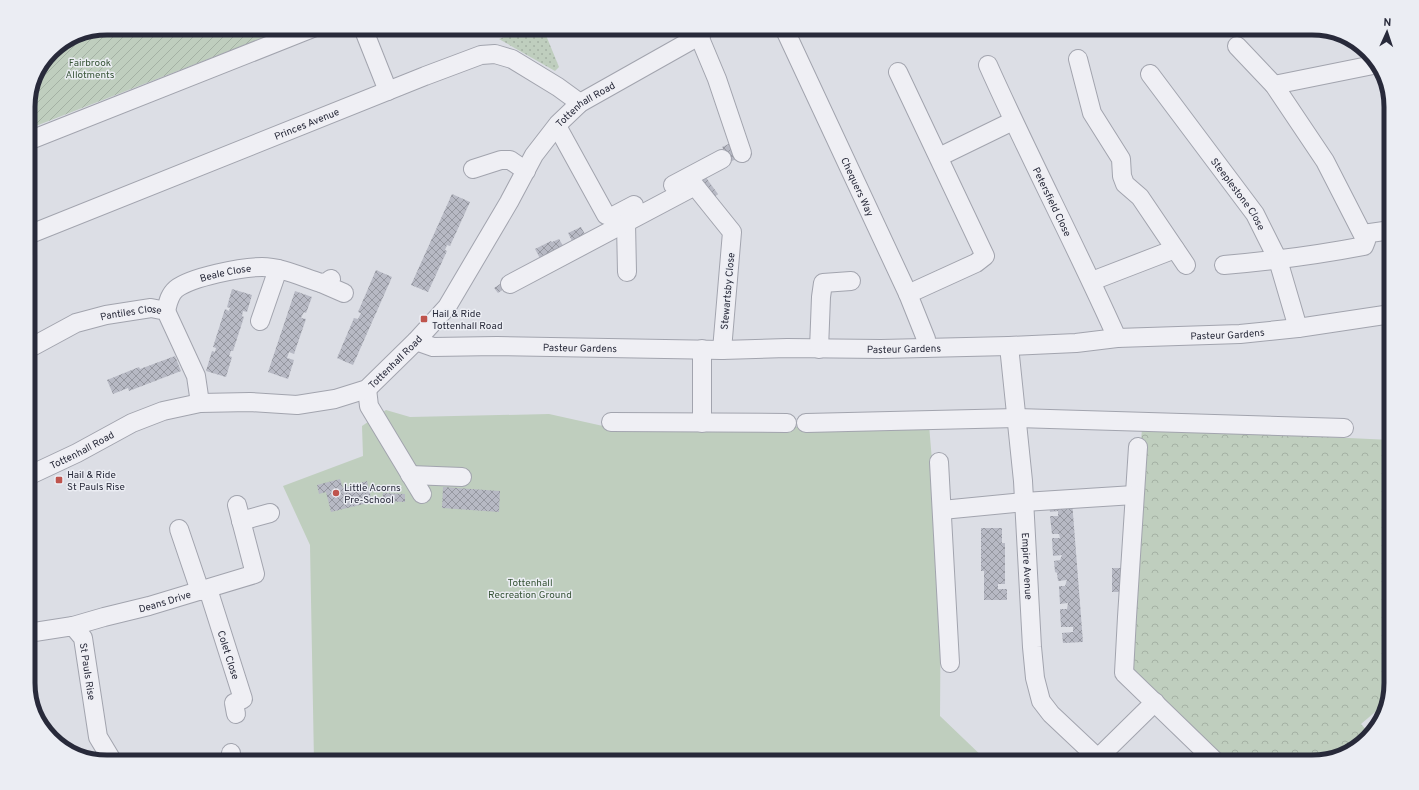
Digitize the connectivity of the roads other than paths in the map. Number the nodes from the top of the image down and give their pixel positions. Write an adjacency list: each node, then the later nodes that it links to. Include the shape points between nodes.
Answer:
1 (295, 35): 17 (street)
2 (366, 35): 13 (street)
3 (697, 35): 14 (street, Tottenhall Road)
4 (703, 35): 18 (street)
5 (787, 35): 37 (street, Chequers Way)
6 (1237, 46): 12 (street)
7 (1078, 59): 27 (street, via 1092,113 1121,158 1125,184 1140,197)
8 (988, 64): 15 (street, Petersfield Close)
9 (1371, 66): 12 (street)
10 (898, 72): 19 (street)
11 (1150, 74): 28 (street, Steeplestone Close, via 1255,214)
12 (1274, 86): 26 (street, via 1325,161)
13 (388, 91): 14 (street, Princes Avenue, via 482,55 496,54 518,63); 24 (street, Princes Avenue)
14 (580, 103): 16 (street, Tottenhall Road)
15 (1013, 120): 19 (street); 34 (street, Petersfield Close)
16 (557, 126): 20 (street, via 606,215 613,216); 22 (street, Tottenhall Road, via 534,155)
17 (35, 138)
18 (742, 153)
19 (939, 157): 37 (street, via 985,256 976,263)
20 (722, 159)
21 (473, 169): 22 (street, via 501,160 510,160)
22 (526, 171): 43 (street, Tottenhall Road, via 447,307)
23 (626, 223): 32 (street); 35 (street); 49 (street, Stewartsby Close, via 695,186 732,232)
24 (35, 228)
25 (1384, 231): 26 (street)
26 (1364, 234): 28 (street, via 1364,246)
27 (1174, 249): 29 (street); 34 (street)
28 (1278, 260): 30 (street); 41 (street, Steeplestone Close)
29 (1186, 265)
30 (1224, 265)
31 (291, 272): 36 (street, Beale Close, via 326,281); 38 (street, Beale Close, via 262,267 220,272 176,289); 40 (street)
32 (627, 272)
33 (851, 281): 47 (street, via 823,283)
34 (1092, 281): 42 (street, Petersfield Close)
35 (510, 284)
36 (344, 293)
37 (908, 294): 46 (street, Chequers Way, via 926,339)
38 (162, 306): 44 (street, Pantiles Close, via 106,315 76,323); 51 (street, Pantiles Close, via 196,376)
39 (1384, 315): 41 (street, Pasteur Gardens)
40 (260, 321)
41 (1298, 328): 42 (street, Pasteur Gardens, via 1240,334)
42 (1117, 338): 45 (street, Pasteur Gardens)
43 (416, 341): 48 (street, Pasteur Gardens, via 432,347); 50 (street, Tottenhall Road)
44 (35, 345)
45 (1009, 346): 46 (street, Pasteur Gardens); 52 (street, Empire Avenue)
46 (926, 348): 47 (street, Pasteur Gardens)
47 (819, 349): 49 (street, Pasteur Gardens)
48 (702, 350): 49 (street, Pasteur Gardens); 54 (street)
49 (722, 350)
50 (367, 389): 51 (street, Tottenhall Road, via 334,399 298,405 250,402); 61 (street, via 369,406)
51 (200, 403): 60 (street, Tottenhall Road, via 163,411 132,423)
52 (1017, 418): 56 (street); 57 (street); 65 (street, Empire Avenue)
53 (611, 422): 54 (street)
54 (702, 423): 55 (street)
55 (787, 423)
56 (806, 423)
57 (1344, 428)
58 (1138, 447): 64 (street)
59 (939, 462): 66 (street)
60 (35, 473)
61 (410, 475): 62 (street); 63 (street)
62 (462, 477)
63 (422, 494)
64 (1134, 495): 65 (street); 73 (street, via 1124,673)
65 (1024, 502): 66 (street); 76 (street, Empire Avenue, via 1032,647 1035,678 1041,701)
66 (942, 510): 72 (street)
67 (270, 513): 69 (street, Deans Drive, via 239,513 255,574)
68 (179, 530): 69 (street)
69 (204, 590): 70 (street, Deans Drive); 74 (street, Colet Close, via 243,699 234,703)
70 (73, 626): 71 (street); 75 (street, St Pauls Rise, via 83,638 98,737)
71 (35, 632)
72 (950, 663)
73 (1154, 702): 77 (street); 78 (street)
74 (236, 714)
75 (108, 755)
76 (1092, 755)
77 (1104, 755)
78 (1209, 755)

